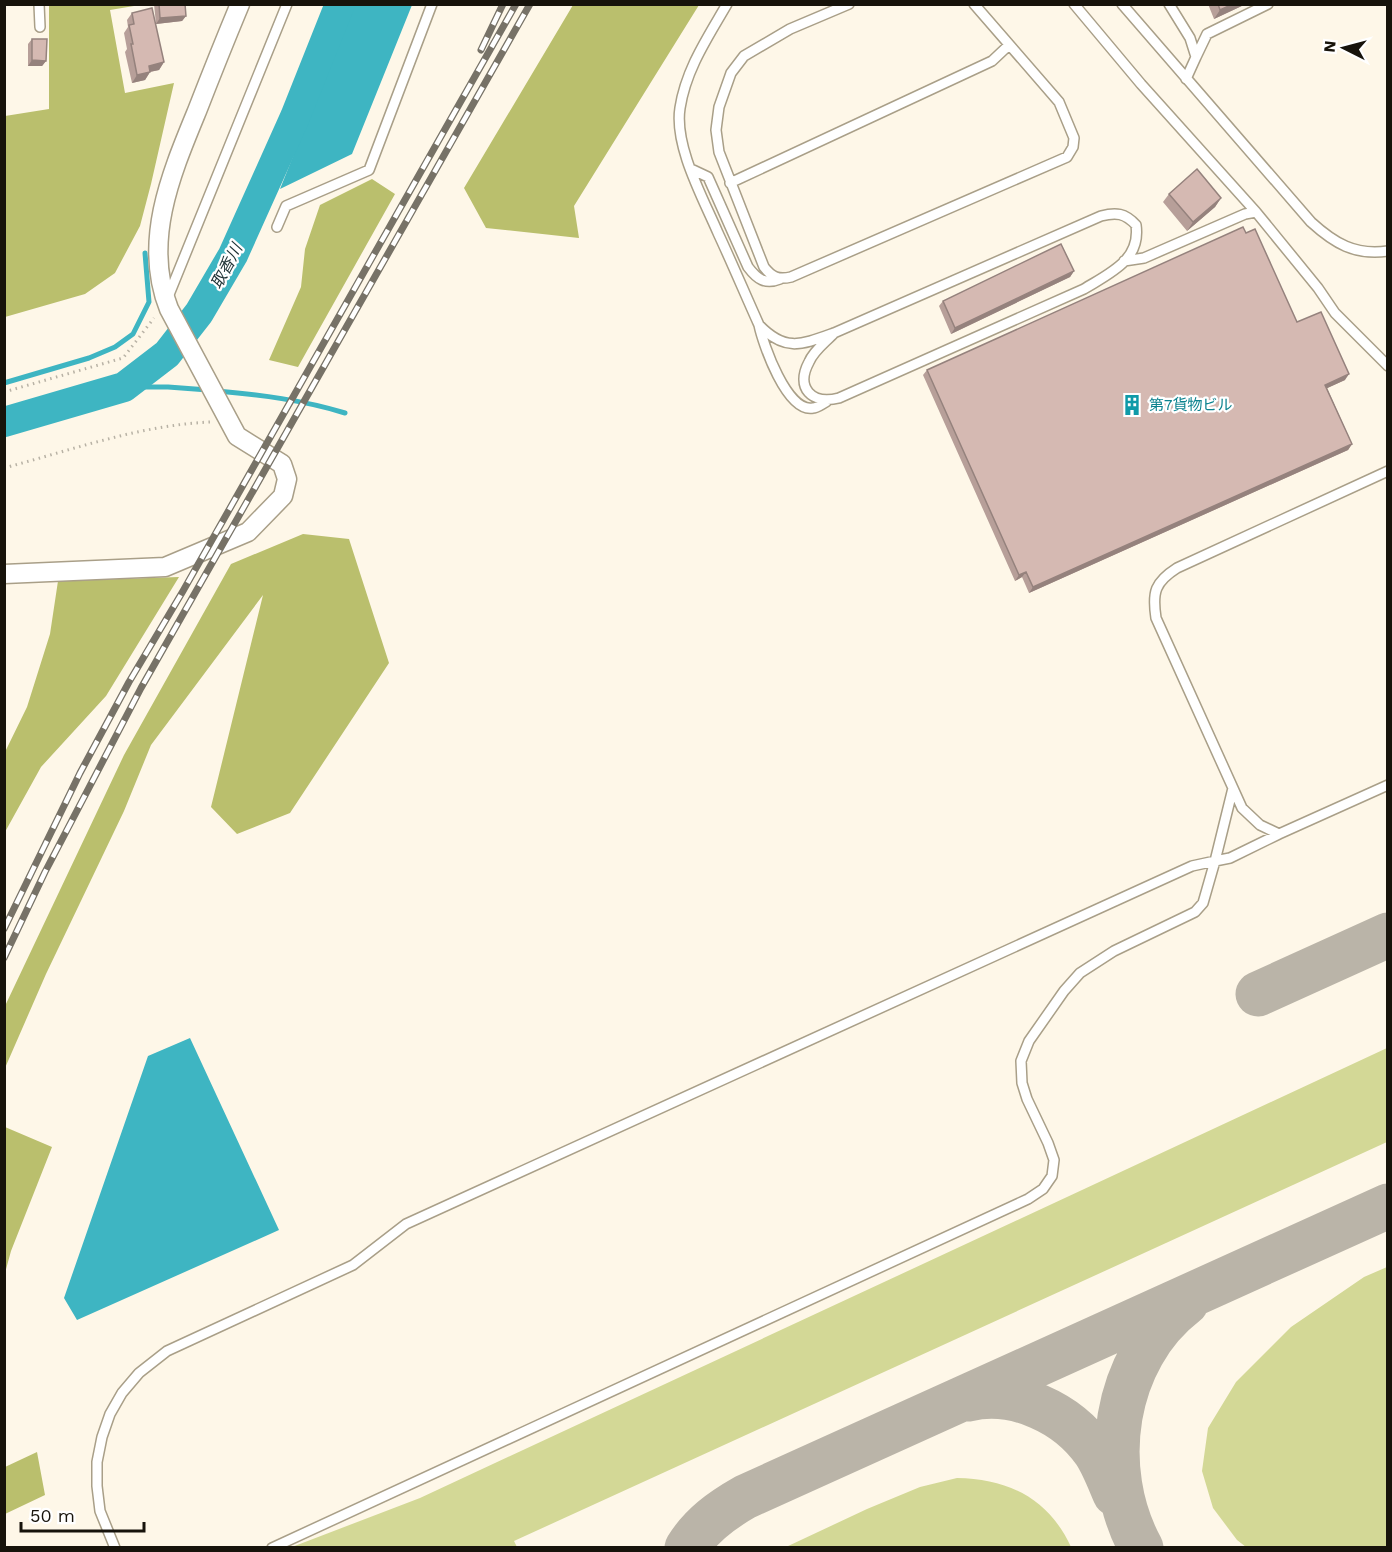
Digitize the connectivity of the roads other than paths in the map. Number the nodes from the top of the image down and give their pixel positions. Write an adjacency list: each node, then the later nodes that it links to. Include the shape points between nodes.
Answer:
1 (39, 4): 12 (lane)
2 (240, 4): 23 (street, via 173,169 159,222 157,263)
3 (287, 4): 23 (lane)
4 (432, 4): 19 (lane, via 369,170 286,206)
5 (727, 4): 16 (lane, via 687,78 680,108 679,125)
6 (849, 4): 17 (lane, via 744,56 731,73 716,130)
7 (974, 4): 13 (lane)
8 (1074, 4): 18 (lane)
9 (1122, 4): 15 (lane)
10 (1169, 4): 14 (lane, via 1190,38)
11 (1268, 4): 14 (lane, via 1207,34)
12 (40, 27)
13 (1009, 45): 17 (lane, via 992,61); 22 (lane, via 1059,102 1074,138 1067,157)
14 (1196, 57): 15 (lane)
15 (1186, 79): 20 (lane, via 1326,236 1365,253)
16 (691, 169): 22 (lane, via 708,177 755,276 771,283); 24 (lane)
17 (730, 183): 22 (lane, via 764,267)
18 (1256, 212): 21 (lane, via 1144,258); 26 (lane, via 1335,313)
19 (277, 228)
20 (1388, 251)
21 (1124, 261): 25 (lane, via 1137,243 1136,225 1121,214 1112,213); 27 (lane, via 1084,289)
22 (780, 279)
23 (165, 301): 29 (street, via 237,436 282,464 287,479 283,496 248,532 165,567)
24 (759, 325): 25 (lane, via 789,345); 27 (lane, via 762,342 791,399 813,409)
25 (834, 333): 27 (lane, via 809,362 805,374 809,394)
26 (1388, 366)
27 (828, 401)
28 (1388, 471): 31 (lane, via 1176,568 1156,589 1156,618)
29 (4, 574)
30 (1388, 785): 32 (lane)
31 (1233, 788): 32 (lane, via 1242,808 1260,825); 33 (lane)
32 (1279, 834): 33 (lane, via 1230,858)
33 (1215, 861): 34 (lane, via 1192,866 406,1224 353,1265 167,1351 139,1373 122,1393 102,1437 97,1486 100,1510); 35 (lane, via 1203,903 1194,912 1114,951 1080,973 1029,1041 1021,1061 1022,1083 1054,1160 1052,1176 1043,1189)
34 (115, 1548)
35 (272, 1548)

